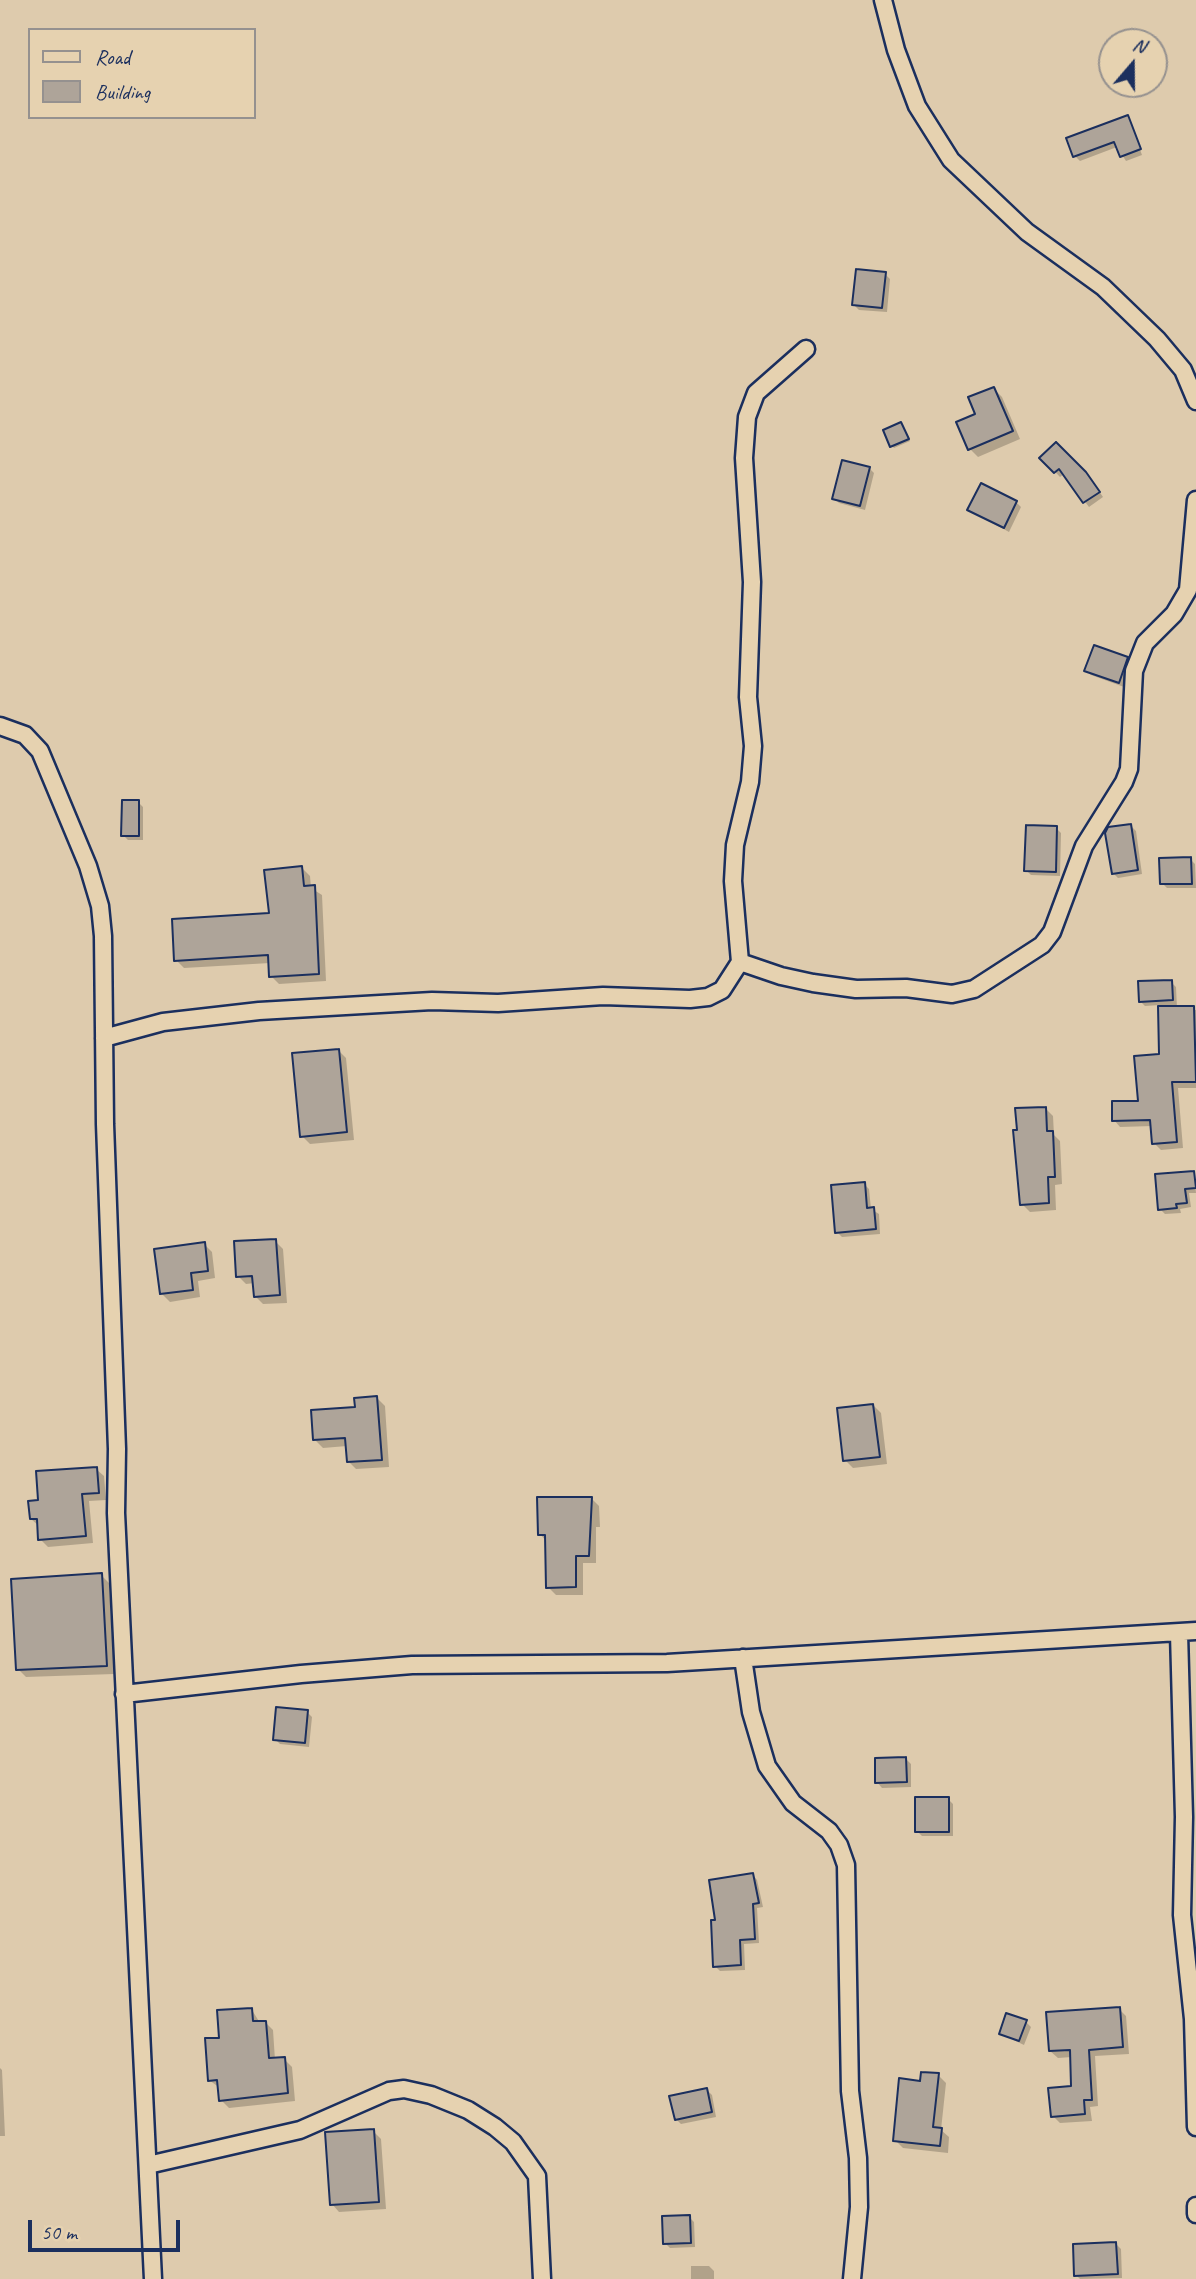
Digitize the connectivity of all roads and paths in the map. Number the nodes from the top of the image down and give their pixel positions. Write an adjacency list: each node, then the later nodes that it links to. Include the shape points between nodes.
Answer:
1 (883, 0): 3 (street, via 917,106 950,160 1027,232 1103,287 1157,339 1183,370)
2 (806, 349): 6 (street, via 756,393 747,417 748,697 753,746 735,845 733,881)
3 (1196, 401)
4 (1196, 500): 6 (street, via 1188,590 1174,614 1138,655 1129,769 1084,846 1052,932 1042,945 983,984 952,994 813,983)
5 (0, 726): 7 (street, via 25,735 40,751 88,866 103,936)
6 (740, 962): 7 (street, via 722,990 708,997 432,1001 259,1011 163,1021)
7 (104, 1038): 10 (street)
8 (1188, 1632): 9 (street); 11 (street, via 1182,1915 1193,2020)
9 (743, 1658): 10 (street, via 561,1666 412,1665); 17 (street, via 751,1712 767,1766 793,1802 829,1830 846,1865 850,2091 859,2207)
10 (124, 1694): 12 (street)
11 (1196, 2127)
12 (148, 2165): 15 (street); 16 (street, via 300,2130 389,2091 431,2095 495,2127 513,2142 537,2176)
13 (1196, 2206): 14 (street)
14 (1196, 2214)
15 (153, 2279)
16 (542, 2279)
17 (852, 2279)

